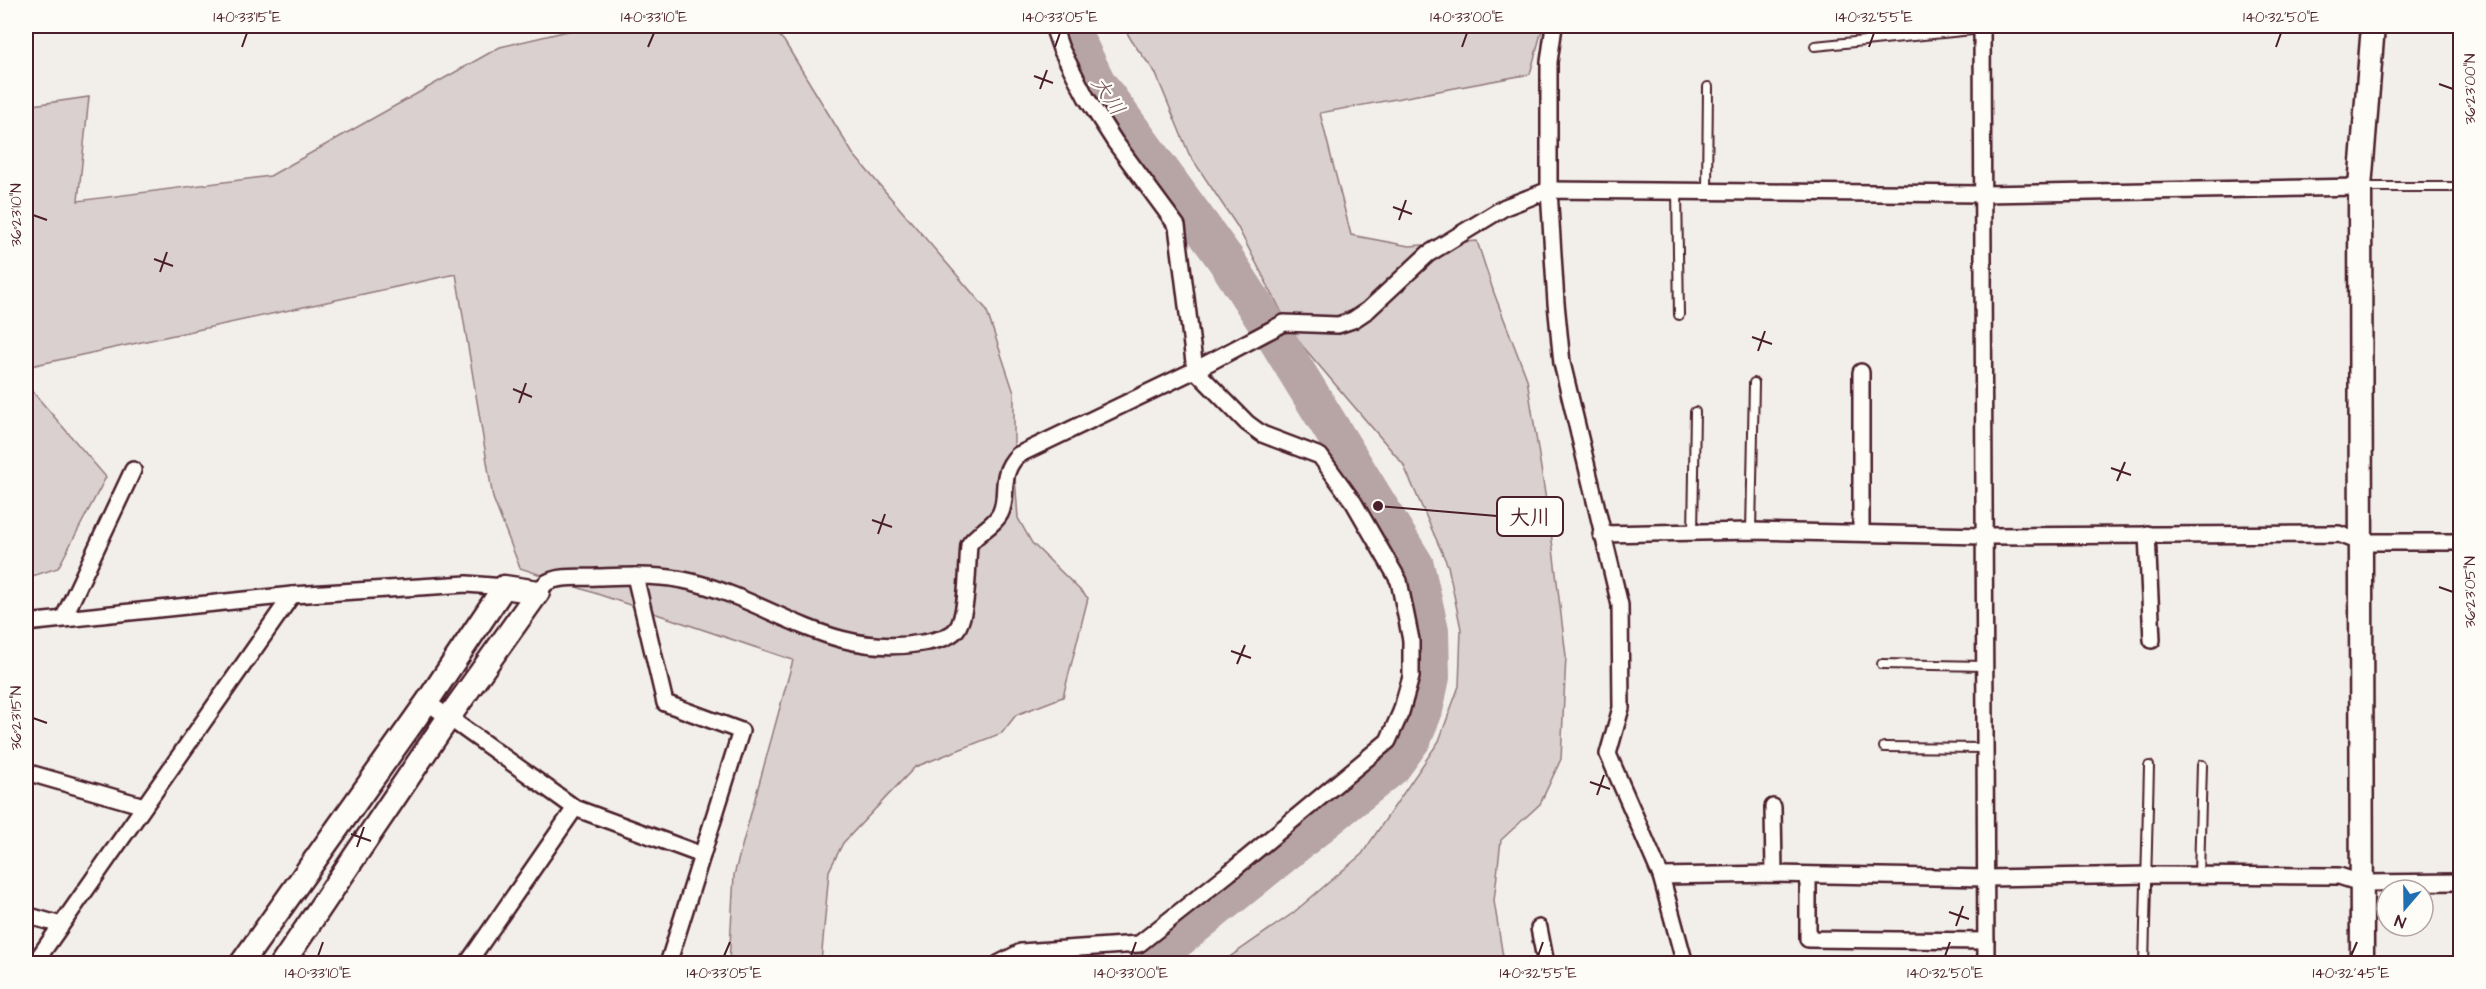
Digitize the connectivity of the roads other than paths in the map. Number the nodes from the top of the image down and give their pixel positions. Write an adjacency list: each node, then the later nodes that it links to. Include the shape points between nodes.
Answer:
1 (1053, 26): 14 (street, via 1086,97 1177,226)
2 (1554, 26): 9 (street, via 1549,62)
3 (2373, 26): 7 (street)
4 (1982, 27): 5 (lane); 12 (street)
5 (1815, 46)
6 (1708, 87): 11 (lane)
7 (2360, 187): 8 (lane); 12 (street); 25 (street)
8 (2460, 187)
9 (1549, 190): 10 (street); 14 (street, via 1505,207 1428,254 1353,320 1338,325 1284,323); 22 (street, via 1562,363)
10 (1677, 191): 11 (street); 13 (lane)
11 (1707, 191): 12 (street)
12 (1982, 194): 24 (street)
13 (1679, 315)
14 (1195, 370): 27 (street, via 1018,455 1006,474 999,516 969,545 960,623 956,631 941,638 907,645 841,639 695,583); 64 (street, via 1262,434 1320,456 1384,551 1399,581 1411,640 1411,677 1401,712 1388,741 1363,764 1139,944 1021,952)
15 (1860, 372): 20 (street)
16 (1754, 382): 19 (lane)
17 (1695, 412): 21 (lane)
18 (133, 470): 31 (street)
19 (1751, 531): 20 (street); 21 (street)
20 (1860, 532): 24 (street)
21 (1693, 533): 22 (street)
22 (1601, 534): 51 (street, via 1620,605 1621,708 1608,754)
23 (2147, 534): 24 (street); 25 (street, via 2339,534); 33 (street)
24 (1983, 536): 35 (street)
25 (2360, 542): 26 (street); 54 (street)
26 (2460, 542)
27 (634, 576): 29 (street, via 569,578 548,582); 46 (street, via 665,703 741,731)
28 (504, 587): 29 (street); 30 (street, via 467,584); 36 (street)
29 (538, 592): 37 (street)
30 (292, 595): 31 (street); 43 (street)
31 (64, 617): 32 (street)
32 (26, 623)
33 (2152, 640)
34 (1882, 664): 35 (lane)
35 (1984, 666): 39 (street)
36 (427, 702): 37 (street); 60 (street)
37 (449, 717): 45 (street); 61 (street)
38 (1884, 747): 39 (lane)
39 (1985, 748): 52 (street)
40 (2202, 765): 50 (lane)
41 (2149, 766): 49 (lane)
42 (26, 772): 43 (street)
43 (144, 806): 56 (street)
44 (1773, 807): 47 (street)
45 (575, 808): 46 (street); 62 (street)
46 (702, 855): 63 (street)
47 (1774, 874): 48 (street); 51 (street)
48 (1808, 875): 52 (street); 58 (street, via 1808,939)
49 (2145, 875): 50 (street); 52 (street); 68 (lane)
50 (2199, 875): 54 (street, via 2339,876)
51 (1661, 876): 66 (street)
52 (1986, 878): 58 (street)
53 (2460, 882): 54 (street)
54 (2361, 883): 69 (street)
55 (26, 915): 56 (street)
56 (61, 925): 59 (street)
57 (1539, 928): 65 (street)
58 (1986, 941): 67 (street)
59 (34, 963)
60 (241, 963)
61 (282, 963)
62 (467, 963)
63 (668, 963)
64 (998, 963)
65 (1546, 963)
66 (1685, 963)
67 (1986, 963)
68 (2144, 963)
69 (2362, 963)

